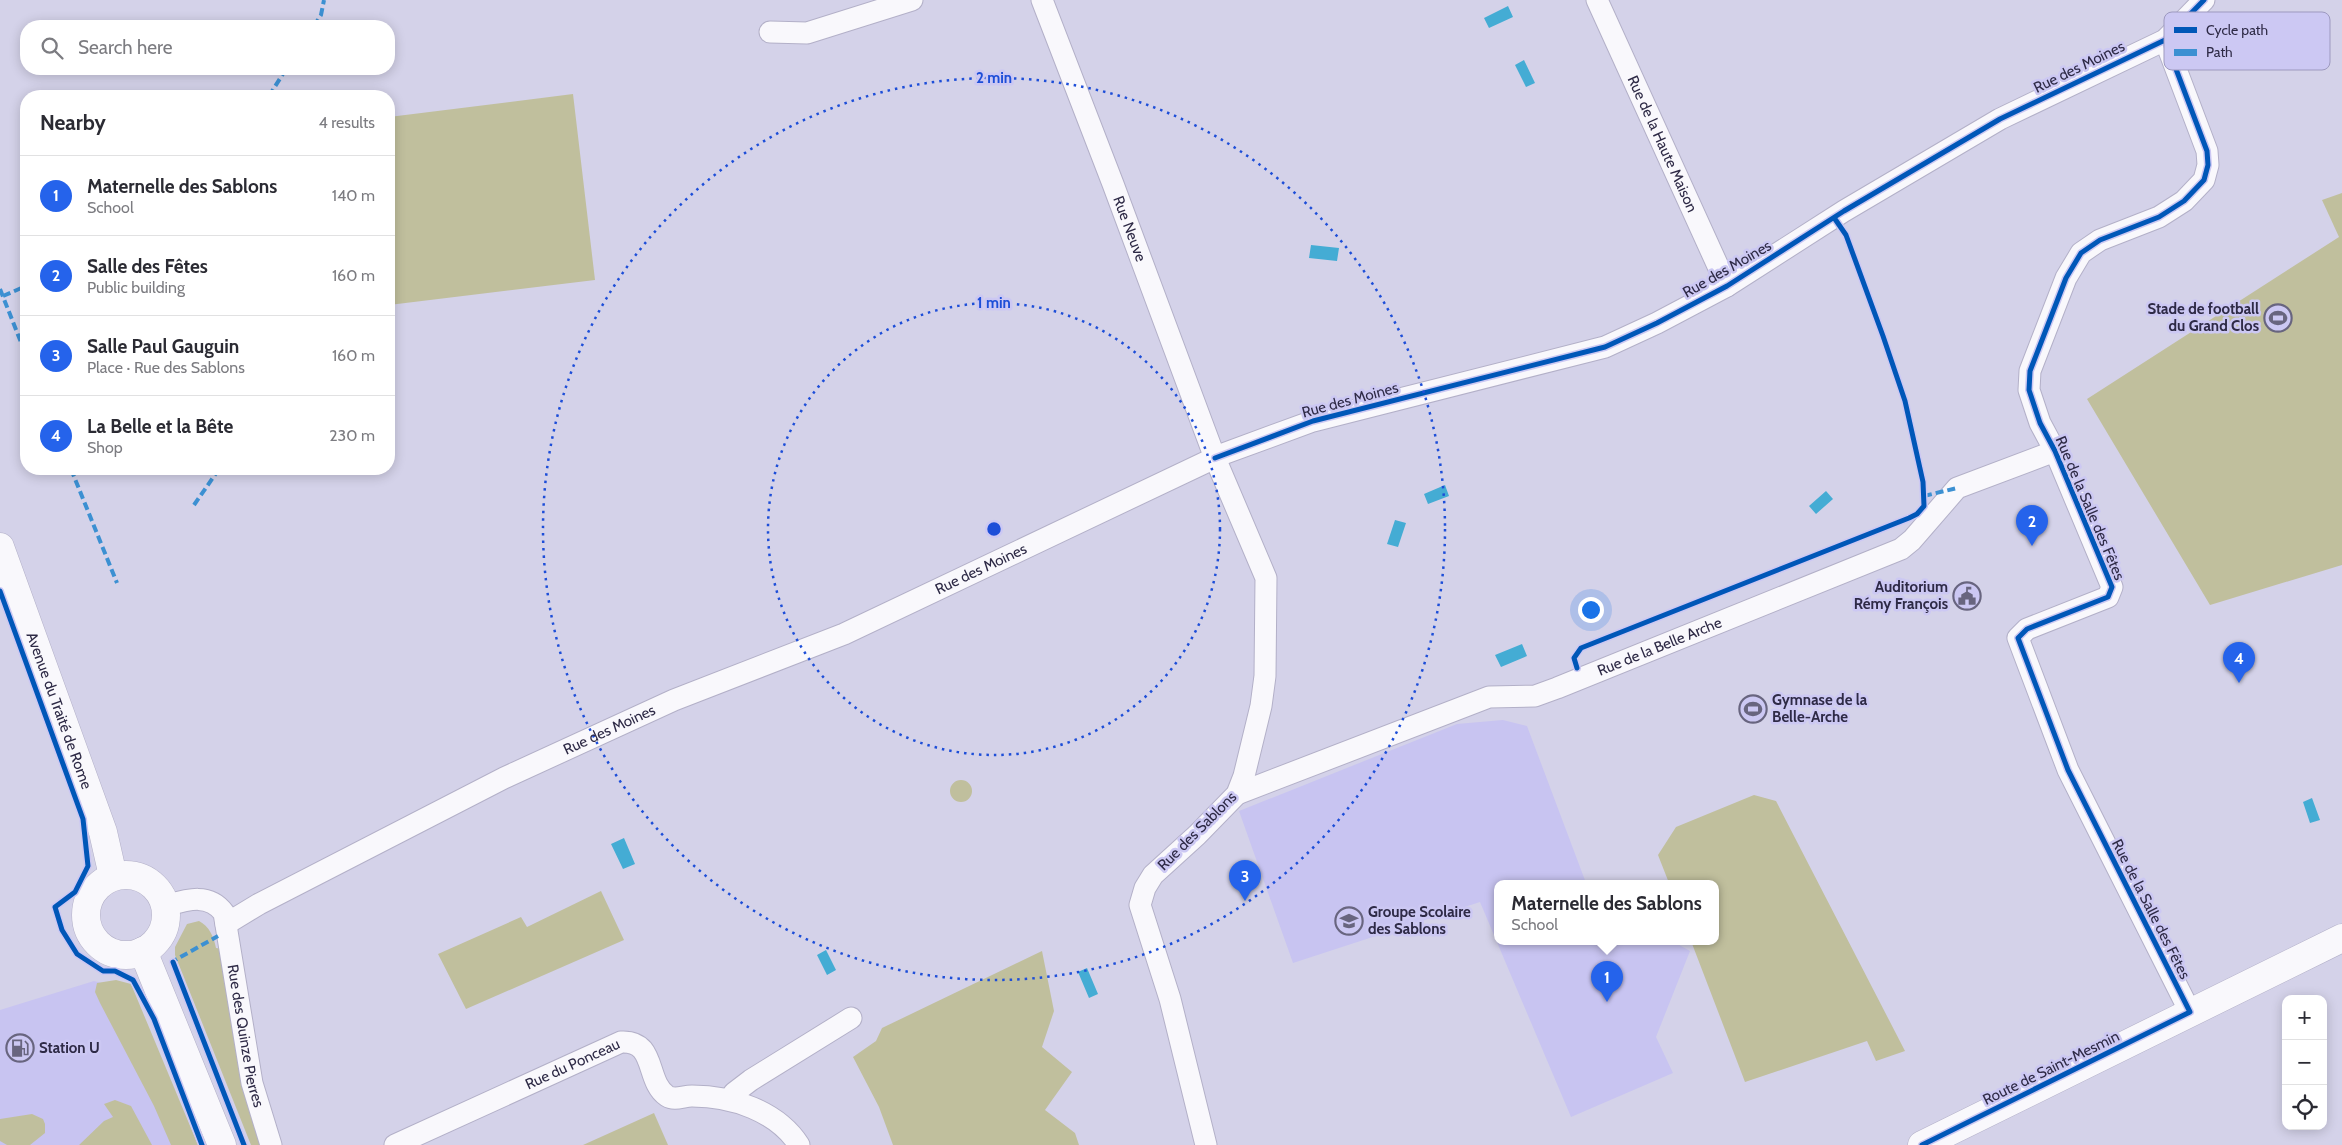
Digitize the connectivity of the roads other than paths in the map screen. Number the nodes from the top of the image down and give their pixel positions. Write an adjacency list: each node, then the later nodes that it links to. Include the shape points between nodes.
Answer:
1 (912, 0): 6 (street, via 807,33)
2 (1042, 0): 11 (street, Rue Neuve)
3 (1597, 0): 9 (street, Rue de la Haute Maison)
4 (2204, 0): 5 (street, Rue des Moines)
5 (2192, 12)
6 (770, 32)
7 (2164, 40): 9 (street, Rue des Moines, via 2000,119 1844,211)
8 (2177, 70): 10 (street, Rue de la Salle des Fêtes, via 2208,151 2204,180 2184,201 2159,217 2094,244 2081,253 2066,278 2028,381 2040,423)
9 (1727, 286): 11 (street, Rue des Moines, via 1605,347 1313,421)
10 (2055, 451): 13 (street, Rue de la Belle Arche, via 1956,488 1912,540 1892,552 1557,688 1535,696 1489,697); 19 (street, Rue de la Salle des Fêtes, via 2104,565 2111,592 2108,597 2027,630 2018,638 2068,770)
11 (1215, 458): 13 (street, Rue des Sablons, via 1266,578 1268,591 1261,706); 16 (street, Rue des Moines, via 873,620 674,700 504,778 259,904)
12 (0, 547): 14 (main road, Avenue du Traité de Rome, via 103,832)
13 (1237, 794): 26 (street, Rue des Sablons, via 1153,875 1144,888 1140,905 1170,999)
14 (113, 876): 15 (main road, via 146,879 162,895); 18 (main road, via 101,883 88,904 86,916 90,933 101,946 113,953 125,955)
15 (166, 906): 16 (street, via 188,899 209,901 224,913); 18 (main road, via 167,916 160,936)
16 (227, 929): 23 (street, Rue des Quinze Pierres, via 252,1083)
17 (2342, 938): 19 (main road, Route de Saint-Mesmin)
18 (143, 951): 22 (main road)
19 (2190, 1012): 27 (main road, Route de Saint-Mesmin)
20 (851, 1018): 21 (street, via 751,1080 734,1093)
21 (731, 1100): 24 (street, Rue du Ponceau, via 667,1096 642,1048 630,1041 621,1042); 25 (street, Rue du Ponceau, via 780,1124)
22 (222, 1145)
23 (271, 1145)
24 (395, 1145)
25 (799, 1145)
26 (1206, 1145)
27 (1922, 1145)

